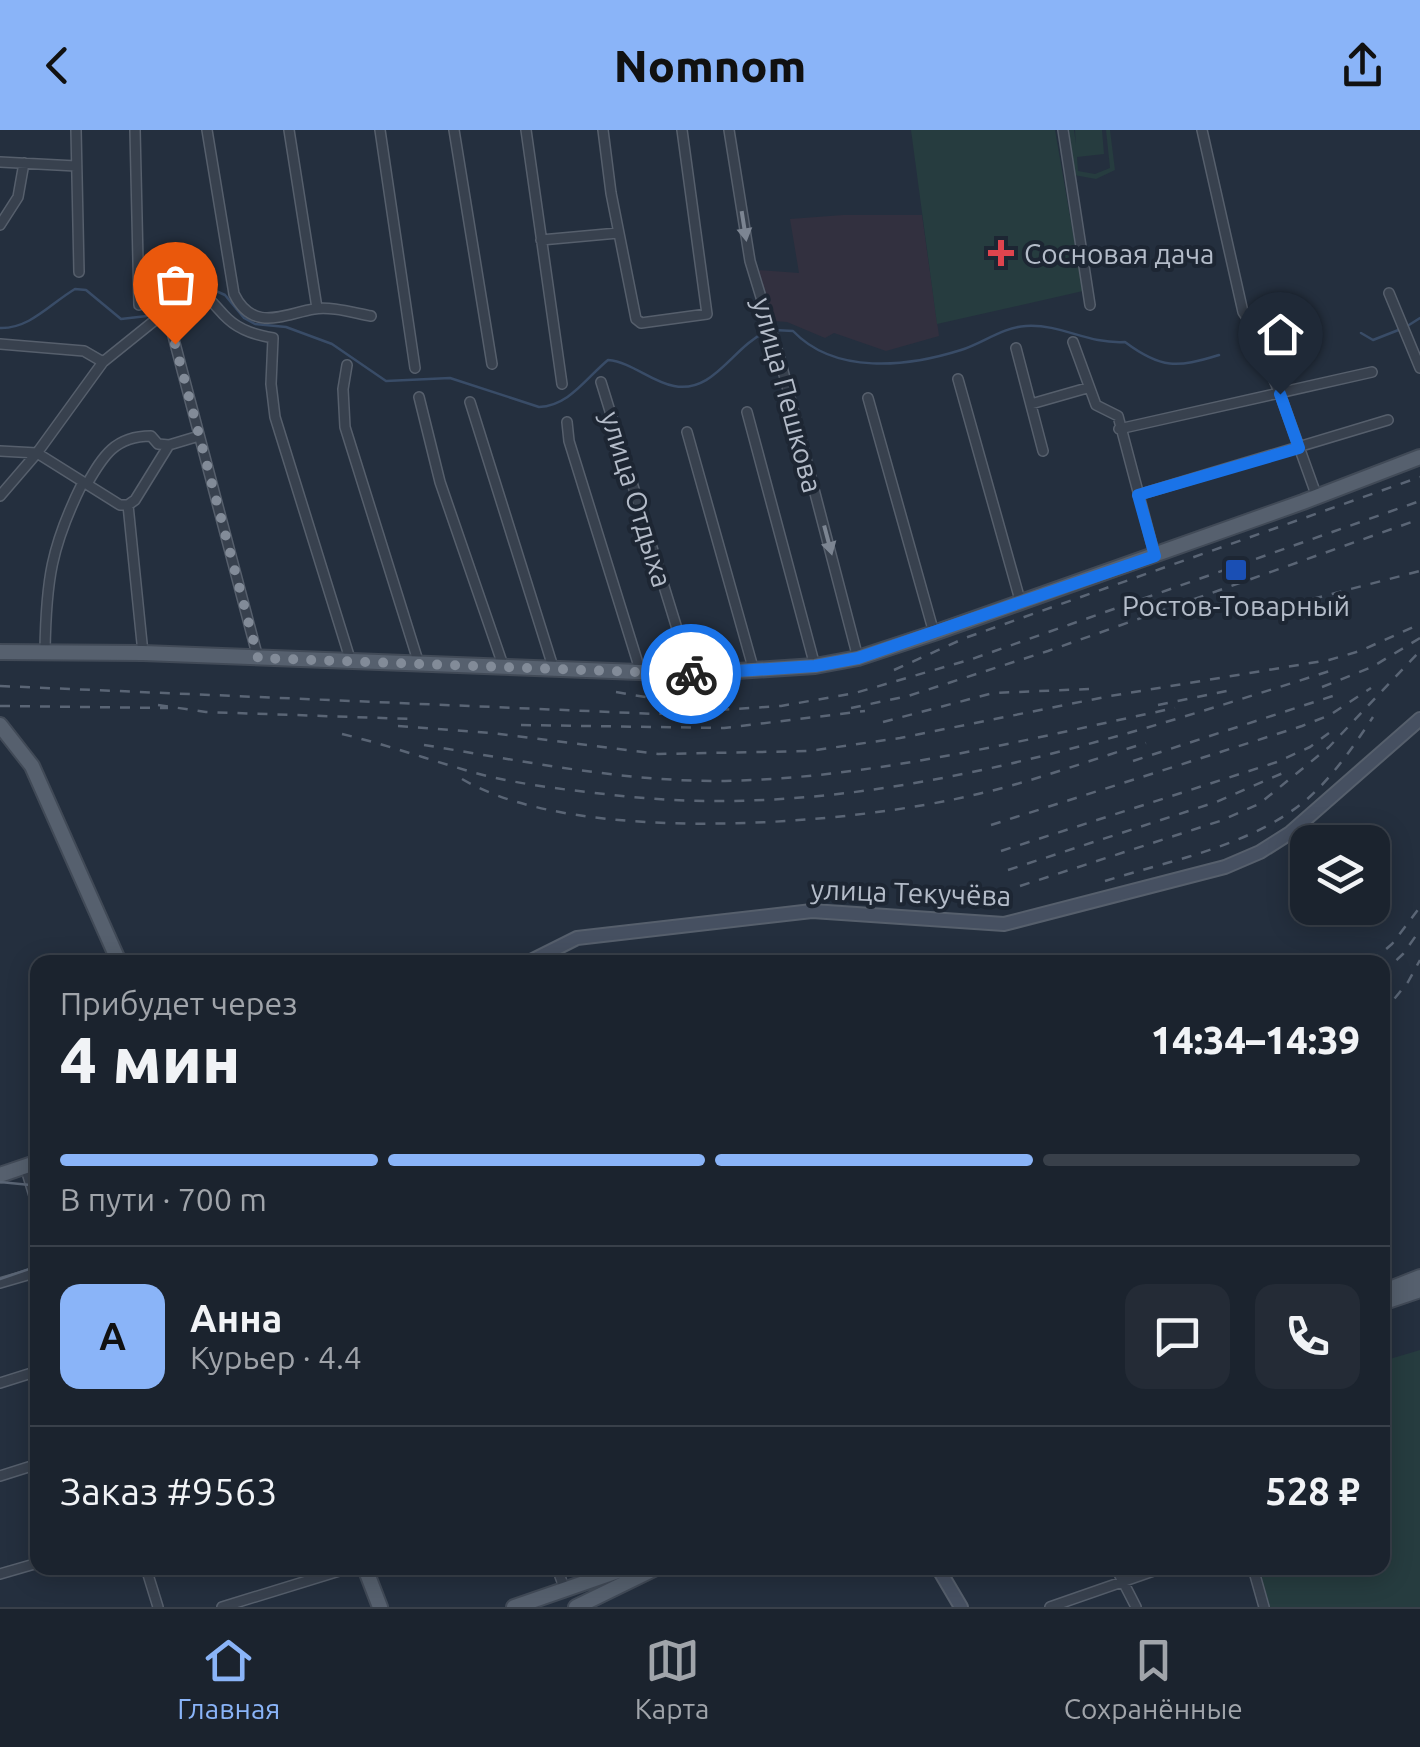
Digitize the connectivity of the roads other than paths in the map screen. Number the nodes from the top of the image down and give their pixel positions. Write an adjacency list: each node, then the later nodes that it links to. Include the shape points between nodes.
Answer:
1 (76, 130): 15 (street)
2 (136, 130): 21 (street)
3 (207, 130): 23 (street, via 234,294 248,311 272,320)
4 (288, 130): 23 (street)
5 (380, 130): 35 (street)
6 (454, 130): 32 (street)
7 (526, 130): 18 (street)
8 (603, 130): 17 (street)
9 (682, 130): 17 (street, via 707,314 641,324)
10 (729, 130): 70 (street, улица Пешкова, one-way to 70, via 750,261)
11 (1063, 130): 22 (street)
12 (1202, 130): 26 (street, via 1243,312)
13 (0, 162): 14 (street)
14 (24, 163): 15 (street); 16 (street, via 18,197)
15 (76, 166): 19 (street)
16 (0, 225)
17 (618, 233): 18 (street)
18 (541, 240): 39 (street)
19 (78, 272)
20 (1389, 293): 34 (street)
21 (139, 305)
22 (1090, 305)
23 (316, 308): 25 (street)
24 (167, 312): 31 (street); 51 (street); 71 (street, via 180,300 204,297 235,324 274,338 275,417)
25 (371, 316)
26 (1252, 325)
27 (1256, 338): 41 (street)
28 (1072, 342): 40 (street)
29 (0, 344): 31 (street, via 84,351)
30 (1016, 348): 45 (street)
31 (102, 362): 56 (street)
32 (492, 364)
33 (347, 365): 72 (street, via 345,427)
34 (1419, 365)
35 (415, 368)
36 (1372, 372): 41 (street)
37 (958, 379): 64 (street)
38 (601, 382): 78 (street, улица Отдыха)
39 (562, 384)
40 (1087, 388): 45 (street); 49 (street, via 1096,405 1118,416)
41 (1280, 394): 49 (street); 53 (street)
42 (419, 398): 74 (street, via 440,482)
43 (868, 398): 65 (street)
44 (470, 402): 75 (street)
45 (1031, 404): 55 (street)
46 (747, 412): 73 (street)
47 (1388, 420): 53 (street)
48 (567, 422): 77 (street)
49 (1119, 429): 59 (street)
50 (687, 432): 76 (street)
51 (199, 436): 52 (street); 69 (street)
52 (169, 445): 58 (street, via 145,435 115,443); 62 (street)
53 (1299, 448): 59 (street); 61 (street)
54 (0, 451): 56 (street)
55 (1044, 451)
56 (37, 454): 58 (street); 60 (street)
57 (1420, 457): 61 (main road)
58 (85, 483): 62 (street); 66 (street, via 51,557)
59 (1138, 495): 63 (street)
60 (0, 496)
61 (1317, 497): 63 (main road)
62 (128, 505): 68 (street)
63 (1155, 556): 64 (main road)
64 (1020, 600): 65 (main road)
65 (934, 633): 70 (main road)
66 (45, 651): 67 (main road); 68 (main road)
67 (0, 652)
68 (143, 653): 69 (main road)
69 (258, 658): 71 (main road)
70 (858, 658): 73 (main road)
71 (351, 662): 72 (main road)
72 (419, 664): 74 (main road)
73 (815, 666): 76 (main road)
74 (504, 668): 75 (main road)
75 (554, 670): 77 (main road)
76 (754, 672): 78 (main road)
77 (642, 673): 78 (main road)
78 (691, 674)
79 (1420, 719): 82 (main road, улица Текучёва, via 1290,833 1224,867 1004,924 812,911 577,938)
80 (0, 725): 81 (main road, via 32,766)
81 (116, 955)
82 (543, 955)
83 (30, 1164): 84 (main road)
84 (0, 1174)
85 (30, 1274): 87 (street)
86 (1420, 1278): 88 (main road)
87 (0, 1283)
88 (1390, 1289)
89 (1420, 1290): 90 (main road)
90 (1390, 1301)
91 (30, 1374): 92 (street)
92 (0, 1383)
93 (30, 1467): 94 (street)
94 (0, 1476)
95 (30, 1565): 96 (street)
96 (0, 1574)
97 (148, 1575): 109 (street)
98 (326, 1575): 110 (street)
99 (372, 1575): 111 (main road)
100 (559, 1575): 108 (street)
101 (607, 1575): 108 (main road)
102 (642, 1575): 113 (main road)
103 (942, 1575): 114 (main road)
104 (1120, 1575): 107 (street)
105 (1141, 1575): 107 (street)
106 (1256, 1575): 117 (street)
107 (1123, 1581): 115 (street); 116 (street)
108 (564, 1590): 112 (main road)
109 (158, 1607)
110 (222, 1607)
111 (383, 1607)
112 (514, 1607)
113 (576, 1607)
114 (960, 1607)
115 (1050, 1607)
116 (1136, 1607)
117 (1264, 1607)

